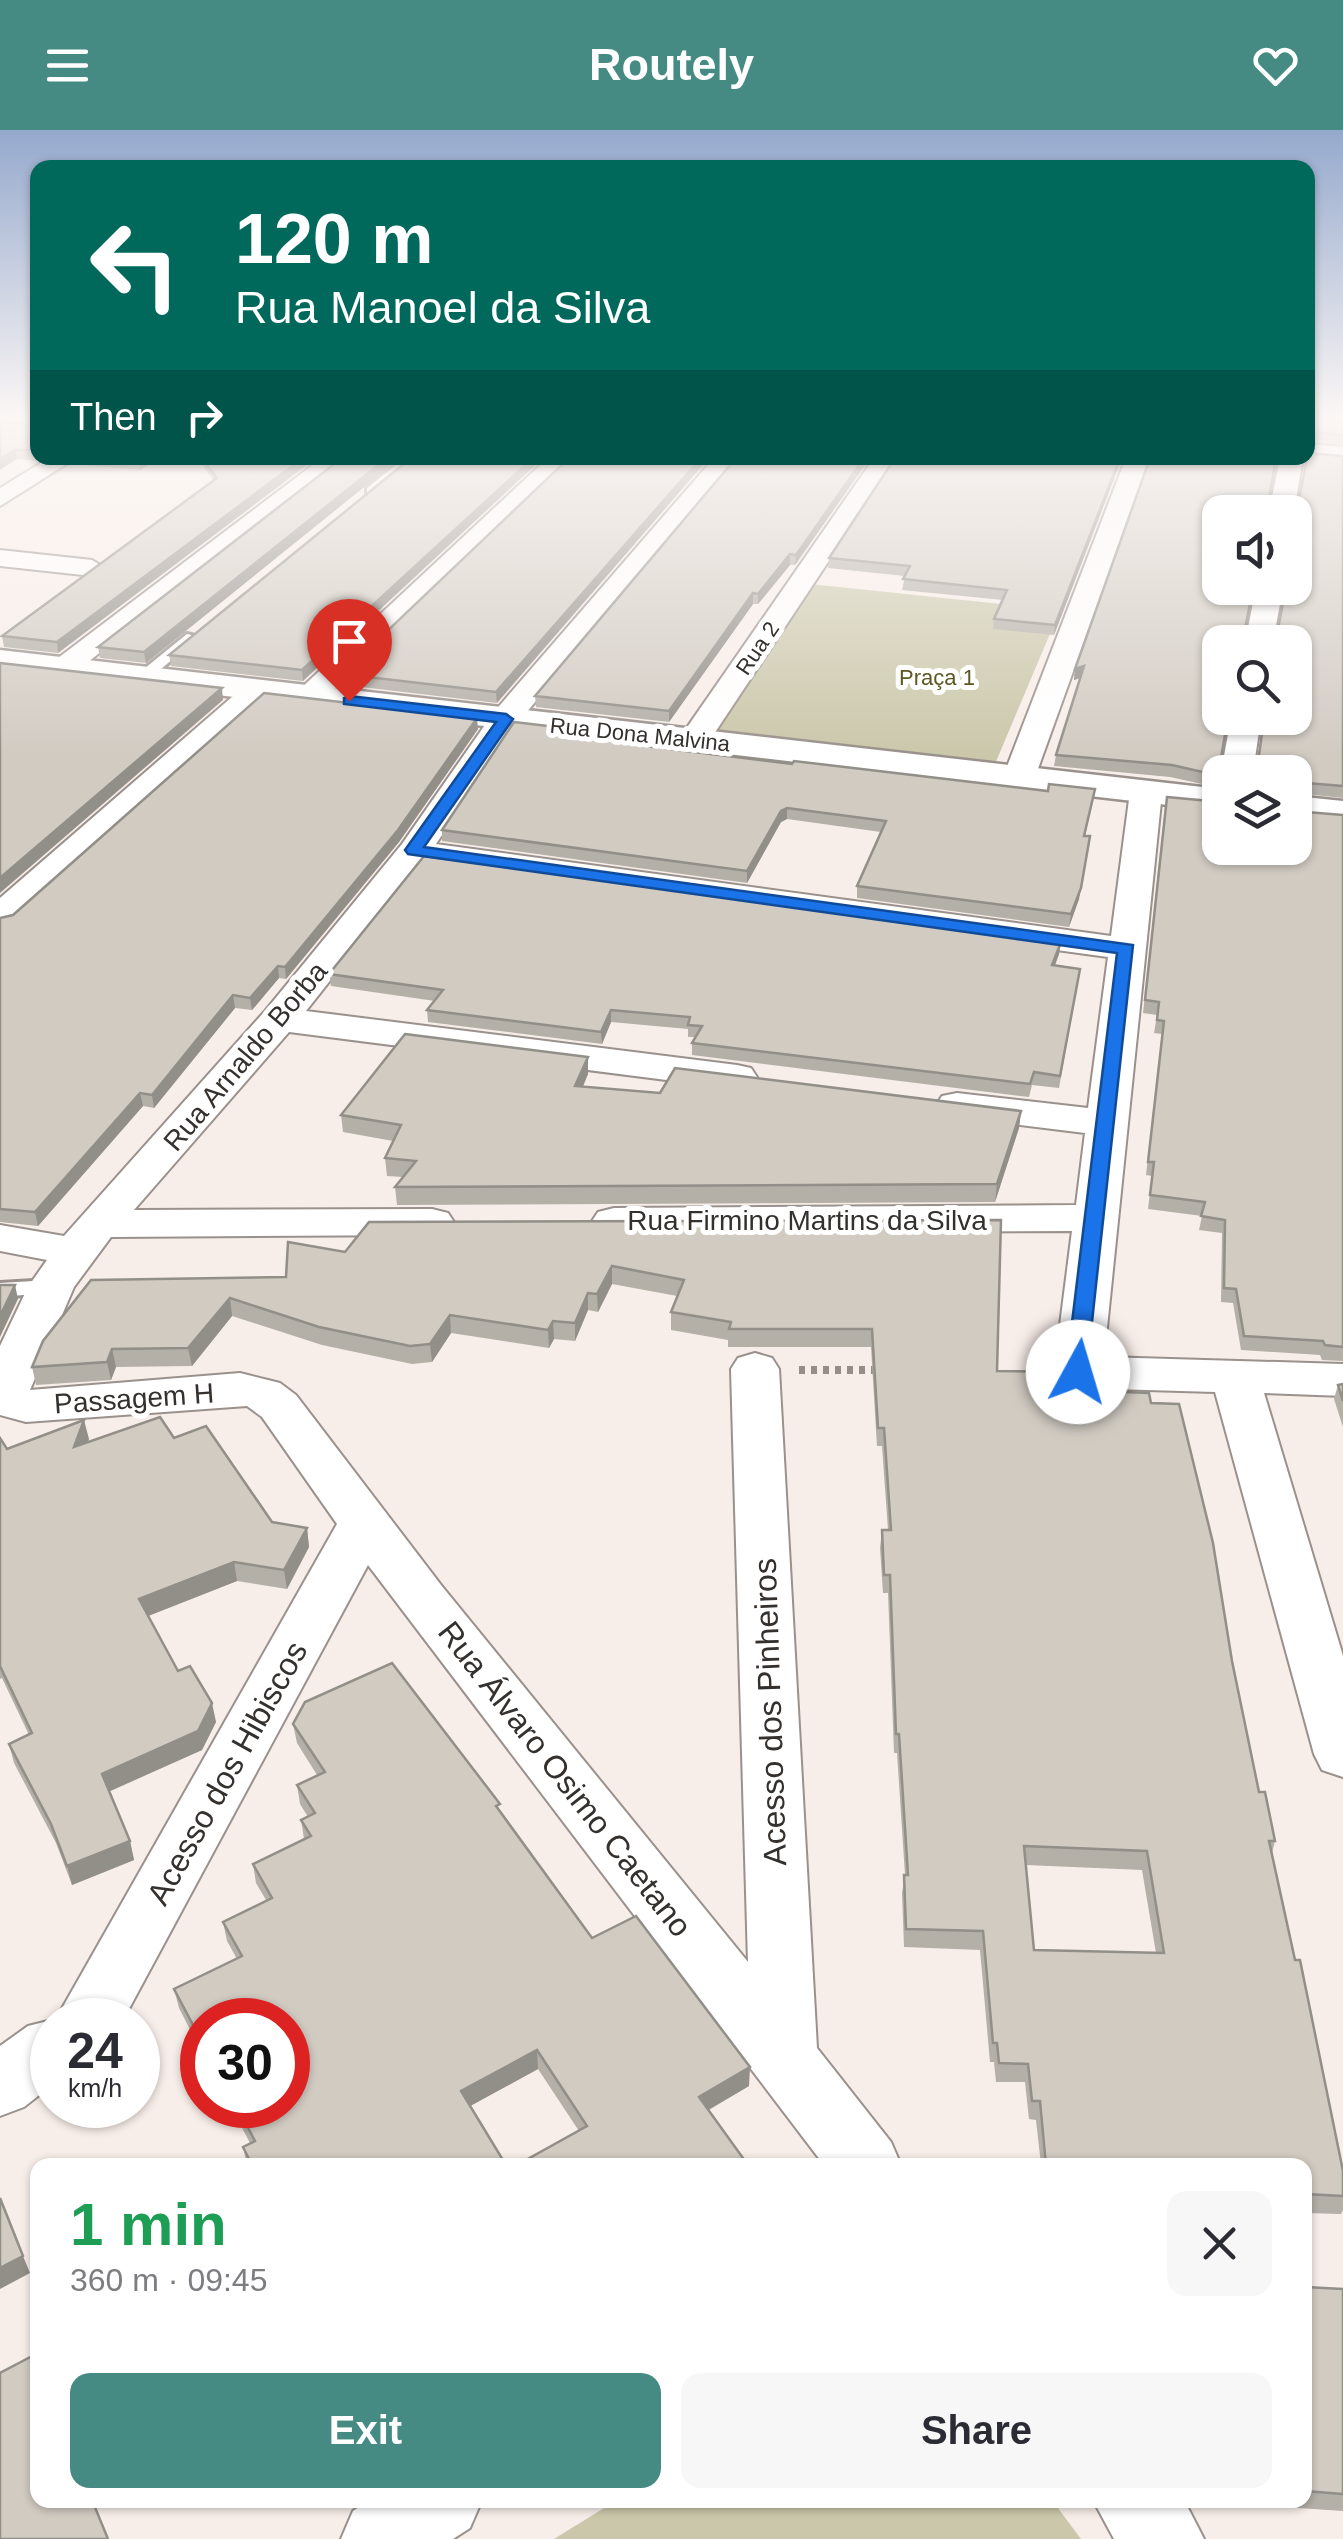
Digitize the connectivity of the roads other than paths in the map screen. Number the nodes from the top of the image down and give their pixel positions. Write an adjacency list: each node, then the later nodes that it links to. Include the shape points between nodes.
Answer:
1 (240, 531): 10 (street)
2 (483, 531): 13 (street)
3 (664, 531): 14 (street, Rua Arnaldo Borba)
4 (836, 531): 15 (street, Rua 2)
5 (1111, 531): 16 (street)
6 (0, 558): 7 (street)
7 (92, 568)
8 (204, 628): 11 (lane)
9 (0, 660): 10 (street, Rua Dona Malvina)
10 (64, 667): 11 (street, Rua Dona Malvina)
11 (144, 676): 12 (street, Rua Dona Malvina)
12 (258, 690): 13 (street, Rua Dona Malvina); 22 (street)
13 (310, 696): 14 (street, Rua Dona Malvina)
14 (506, 719): 15 (street, Rua Dona Malvina); 21 (street, Rua Arnaldo Borba)
15 (695, 740): 16 (street, Rua Dona Malvina)
16 (1019, 777): 17 (street, Rua Dona Malvina)
17 (1146, 792): 18 (street, Rua Dona Malvina); 23 (street)
18 (1202, 798)
19 (1312, 810): 20 (street)
20 (1343, 813)
21 (414, 850): 23 (street); 24 (street, Rua Arnaldo Borba)
22 (0, 917)
23 (1127, 948): 27 (street)
24 (279, 1019): 25 (street); 32 (street, Rua Arnaldo Borba)
25 (771, 1081)
26 (928, 1101): 27 (street)
27 (1105, 1123): 28 (street)
28 (1094, 1218): 30 (street, Rua Firmino Martins da Silva); 35 (street, via 1078,1372)
29 (478, 1222): 32 (street)
30 (578, 1222)
31 (0, 1238): 32 (street)
32 (76, 1254): 33 (lane); 38 (street, Rua Arnaldo Borba, via 4,1388)
33 (0, 1290)
34 (756, 1369): 42 (street, Acesso dos Pinheiros)
35 (1235, 1377): 36 (street); 40 (street)
36 (1343, 1380)
37 (263, 1394): 38 (street, Passagem H, via 240,1389 26,1406); 39 (street, Rua Álvaro Osimo Caetano)
38 (6, 1400)
39 (363, 1525): 41 (street, Acesso dos Hibiscos); 42 (street, Rua Álvaro Osimo Caetano)
40 (1343, 1754)
41 (101, 1998)
42 (784, 2056): 43 (street, Rua Álvaro Osimo Caetano)
43 (861, 2158)
44 (429, 2508): 46 (street)
45 (1139, 2508): 47 (street)
46 (381, 2539)
47 (1164, 2539)

